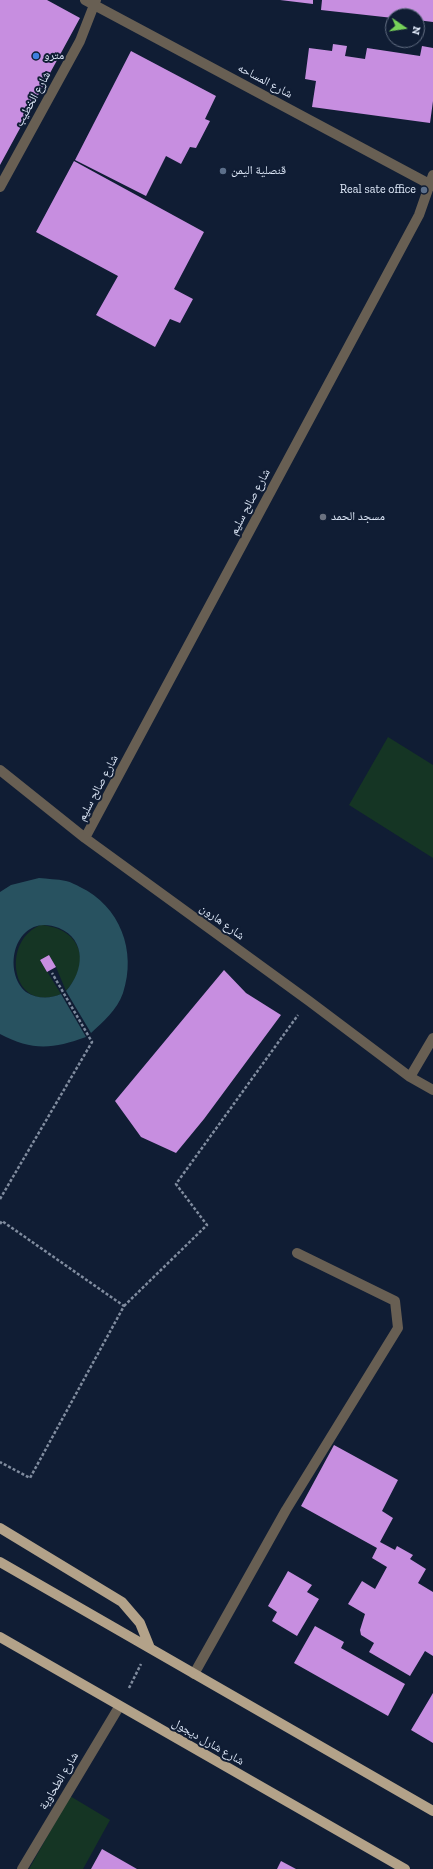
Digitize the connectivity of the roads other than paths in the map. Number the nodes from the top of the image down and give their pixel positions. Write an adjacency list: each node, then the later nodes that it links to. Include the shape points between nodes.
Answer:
1 (85, 0): 2 (street, شارع المساحه)
2 (96, 2): 3 (street, شارع المساحه); 4 (street, شارع الخطيب, via 80,41)
3 (432, 182): 6 (street, شارع صالح سليم, via 419,215)
4 (0, 187)
5 (0, 770): 6 (street, شارع هارون)
6 (85, 838): 8 (street, شارع هارون, via 309,1000)
7 (433, 1038): 8 (street)
8 (410, 1077): 9 (street, شارع هارون)
9 (433, 1090)
10 (297, 1254): 15 (street, via 395,1301 398,1328 286,1510)
11 (0, 1528): 14 (main road, via 122,1602 140,1623)
12 (0, 1562): 14 (main road)
13 (0, 1637): 16 (main road, شارع شارل ديجول)
14 (150, 1648): 15 (main road)
15 (194, 1674): 17 (main road)
16 (119, 1707): 18 (street, شارع الطحاوية); 19 (main road, شارع شارل ديجول)
17 (433, 1811)
18 (22, 1869)
19 (405, 1869)

